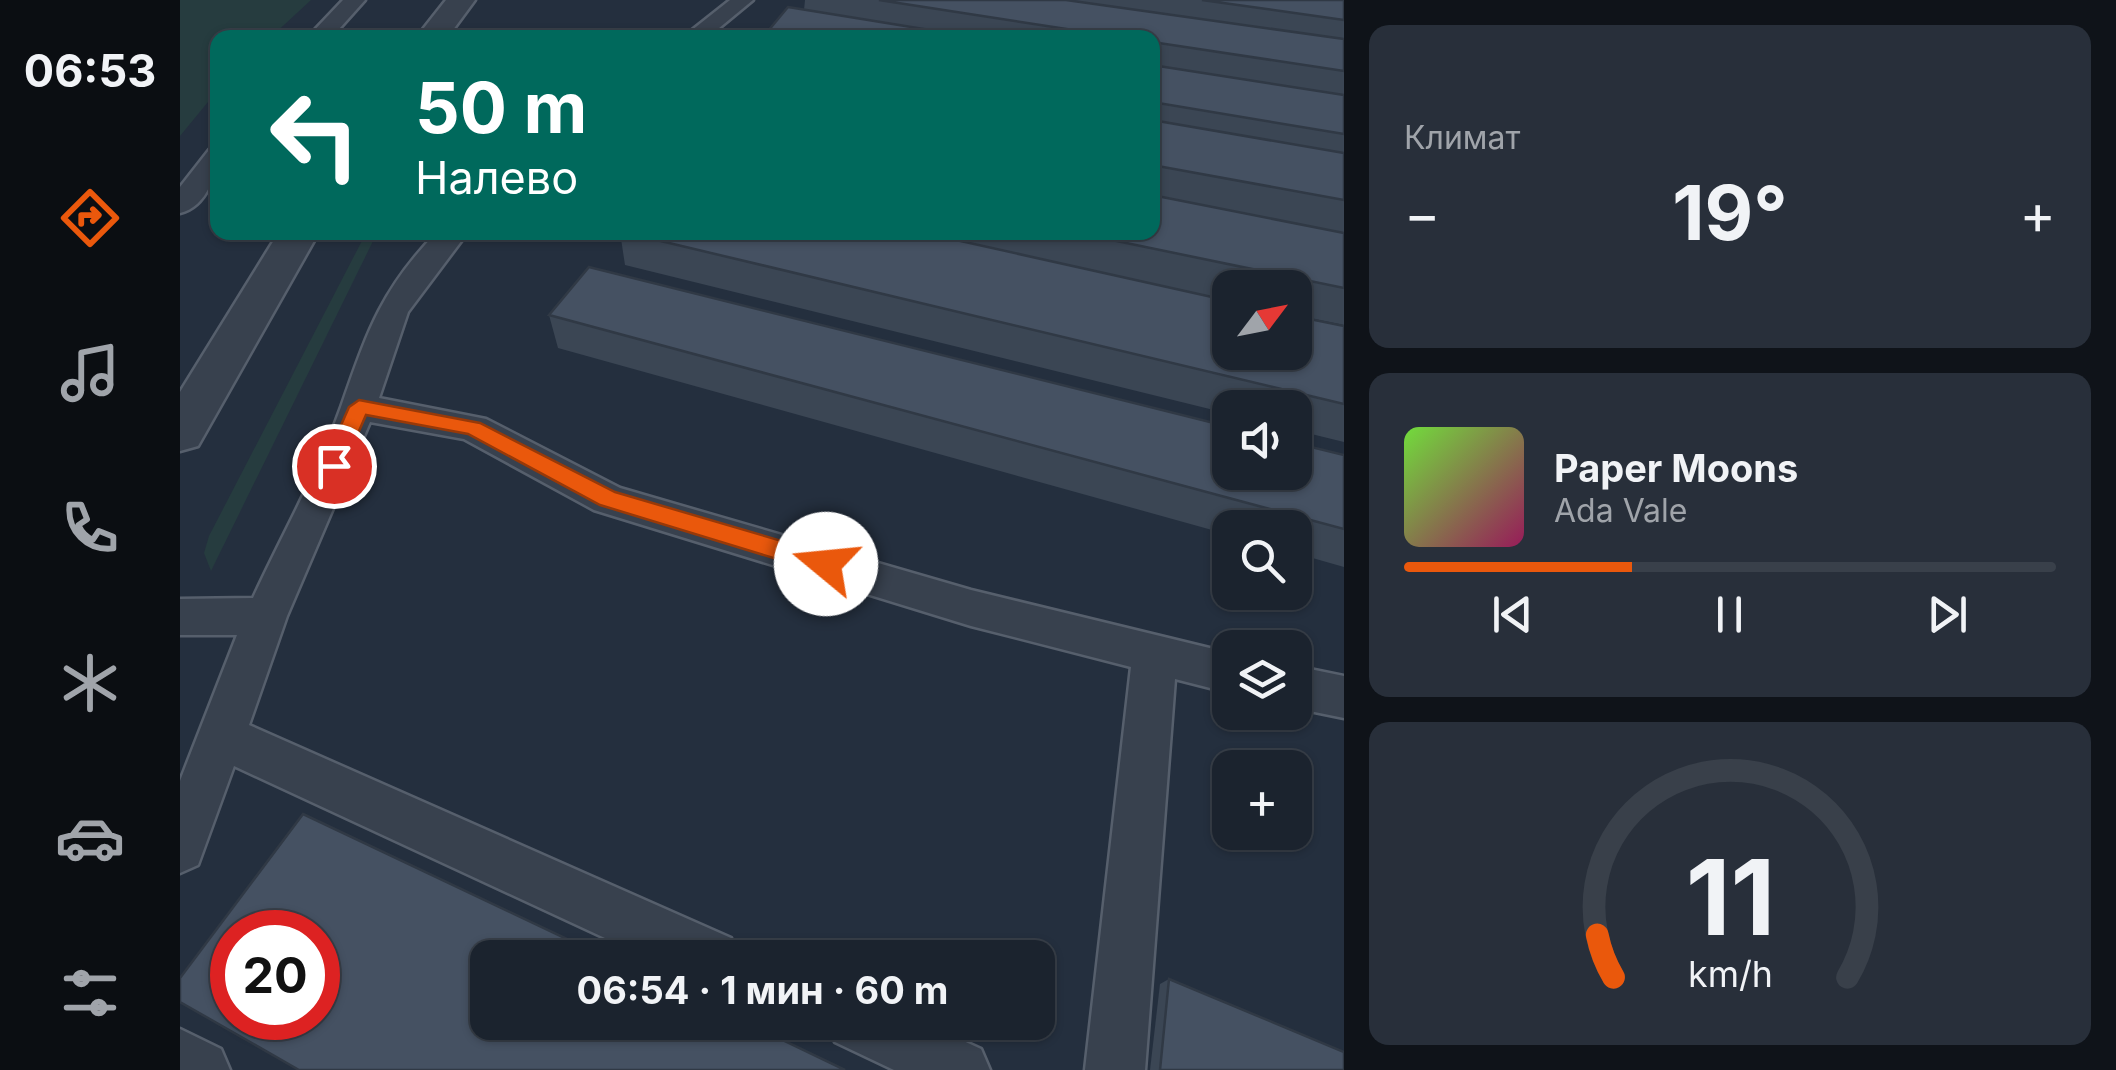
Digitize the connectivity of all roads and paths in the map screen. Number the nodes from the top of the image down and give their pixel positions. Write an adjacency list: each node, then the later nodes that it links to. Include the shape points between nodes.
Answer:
1 (355, 0): 4 (lane)
2 (461, 0): 5 (street)
3 (742, 0): 6 (lane)
4 (326, 30)
5 (437, 30)
6 (703, 30)
7 (210, 166): 8 (lane)
8 (180, 205)
9 (294, 240): 12 (street)
10 (447, 240): 11 (lane, via 391,307 368,361)
11 (359, 407): 13 (lane); 15 (lane, via 473,428 608,498)
12 (180, 433)
13 (266, 616): 14 (lane); 19 (lane)
14 (180, 617)
15 (1154, 657): 16 (lane); 26 (lane)
16 (1212, 669)
17 (1312, 690): 18 (lane)
18 (1344, 697)
19 (222, 738): 20 (lane); 21 (lane)
20 (180, 847)
21 (671, 940)
22 (894, 1040): 25 (lane)
23 (180, 1058): 24 (lane)
24 (200, 1070)
25 (960, 1070)
26 (1115, 1070)

